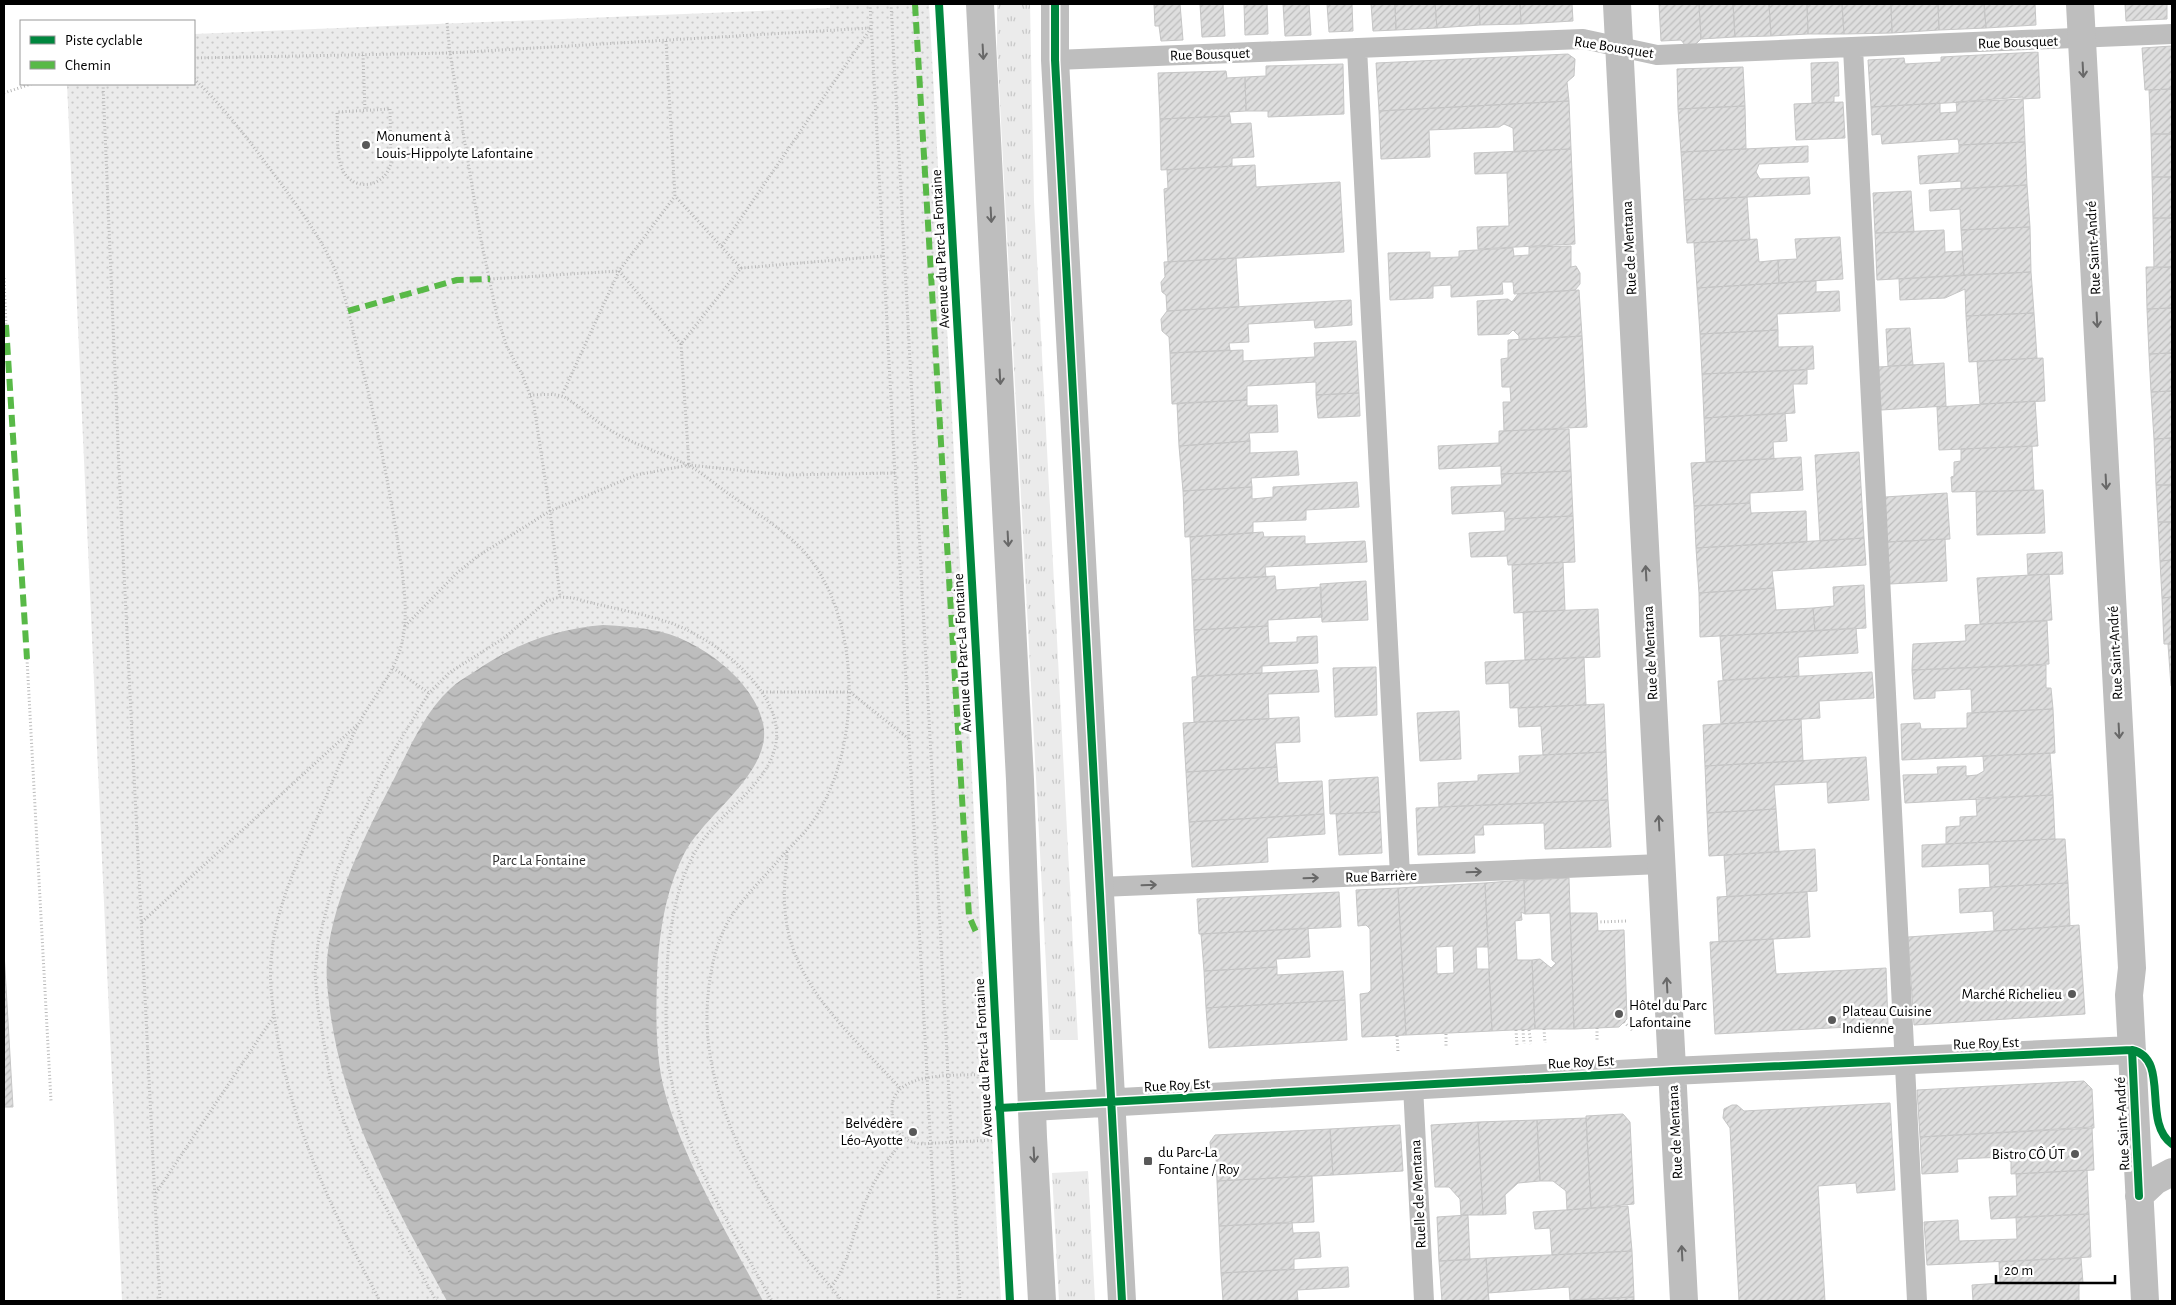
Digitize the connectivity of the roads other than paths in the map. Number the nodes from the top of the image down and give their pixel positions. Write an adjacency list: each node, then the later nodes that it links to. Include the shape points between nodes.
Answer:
1 (980, 4): 19 (street, one-way to 19, via 1020,780)
2 (1055, 4): 10 (street)
3 (1616, 4): 7 (street, Rue de Mentana)
4 (2080, 4): 6 (street, Rue Saint-André)
5 (2172, 34): 6 (lane, Rue Bousquet)
6 (2081, 39): 9 (lane, Rue Bousquet); 14 (street, Rue Saint-André, one-way to 14, via 2132,968)
7 (1619, 47): 8 (lane, Rue Bousquet, via 1583,39); 9 (lane, Rue Bousquet, via 1657,55); 11 (street, Rue de Mentana, one-way to 7)
8 (1357, 48): 10 (lane, Rue Bousquet); 12 (lane)
9 (1853, 48): 15 (lane)
10 (1055, 60): 13 (street)
11 (1661, 864): 12 (lane, Rue Barrière, one-way to 11); 16 (street, Rue de Mentana, one-way to 11)
12 (1400, 875): 13 (lane, Rue Barrière, one-way to 12)
13 (1100, 887): 18 (street)
14 (2132, 1050): 15 (street, Rue Roy Est); 21 (street, Rue Saint-André)
15 (1903, 1060): 16 (street, Rue Roy Est); 26 (lane)
16 (1672, 1071): 17 (street, Rue Roy Est); 25 (street, Rue de Mentana, one-way to 16)
17 (1412, 1086): 18 (street, Rue Roy Est); 24 (lane, Ruelle de Mentana)
18 (1112, 1102): 19 (street, Rue Roy Est); 23 (street)
19 (1032, 1107): 22 (street, one-way to 22)
20 (2172, 1172): 21 (street, via 2155,1181)
21 (2139, 1196): 27 (street, Rue Saint-André)
22 (1042, 1301)
23 (1122, 1301)
24 (1424, 1301)
25 (1684, 1301)
26 (1917, 1301)
27 (2145, 1301)

